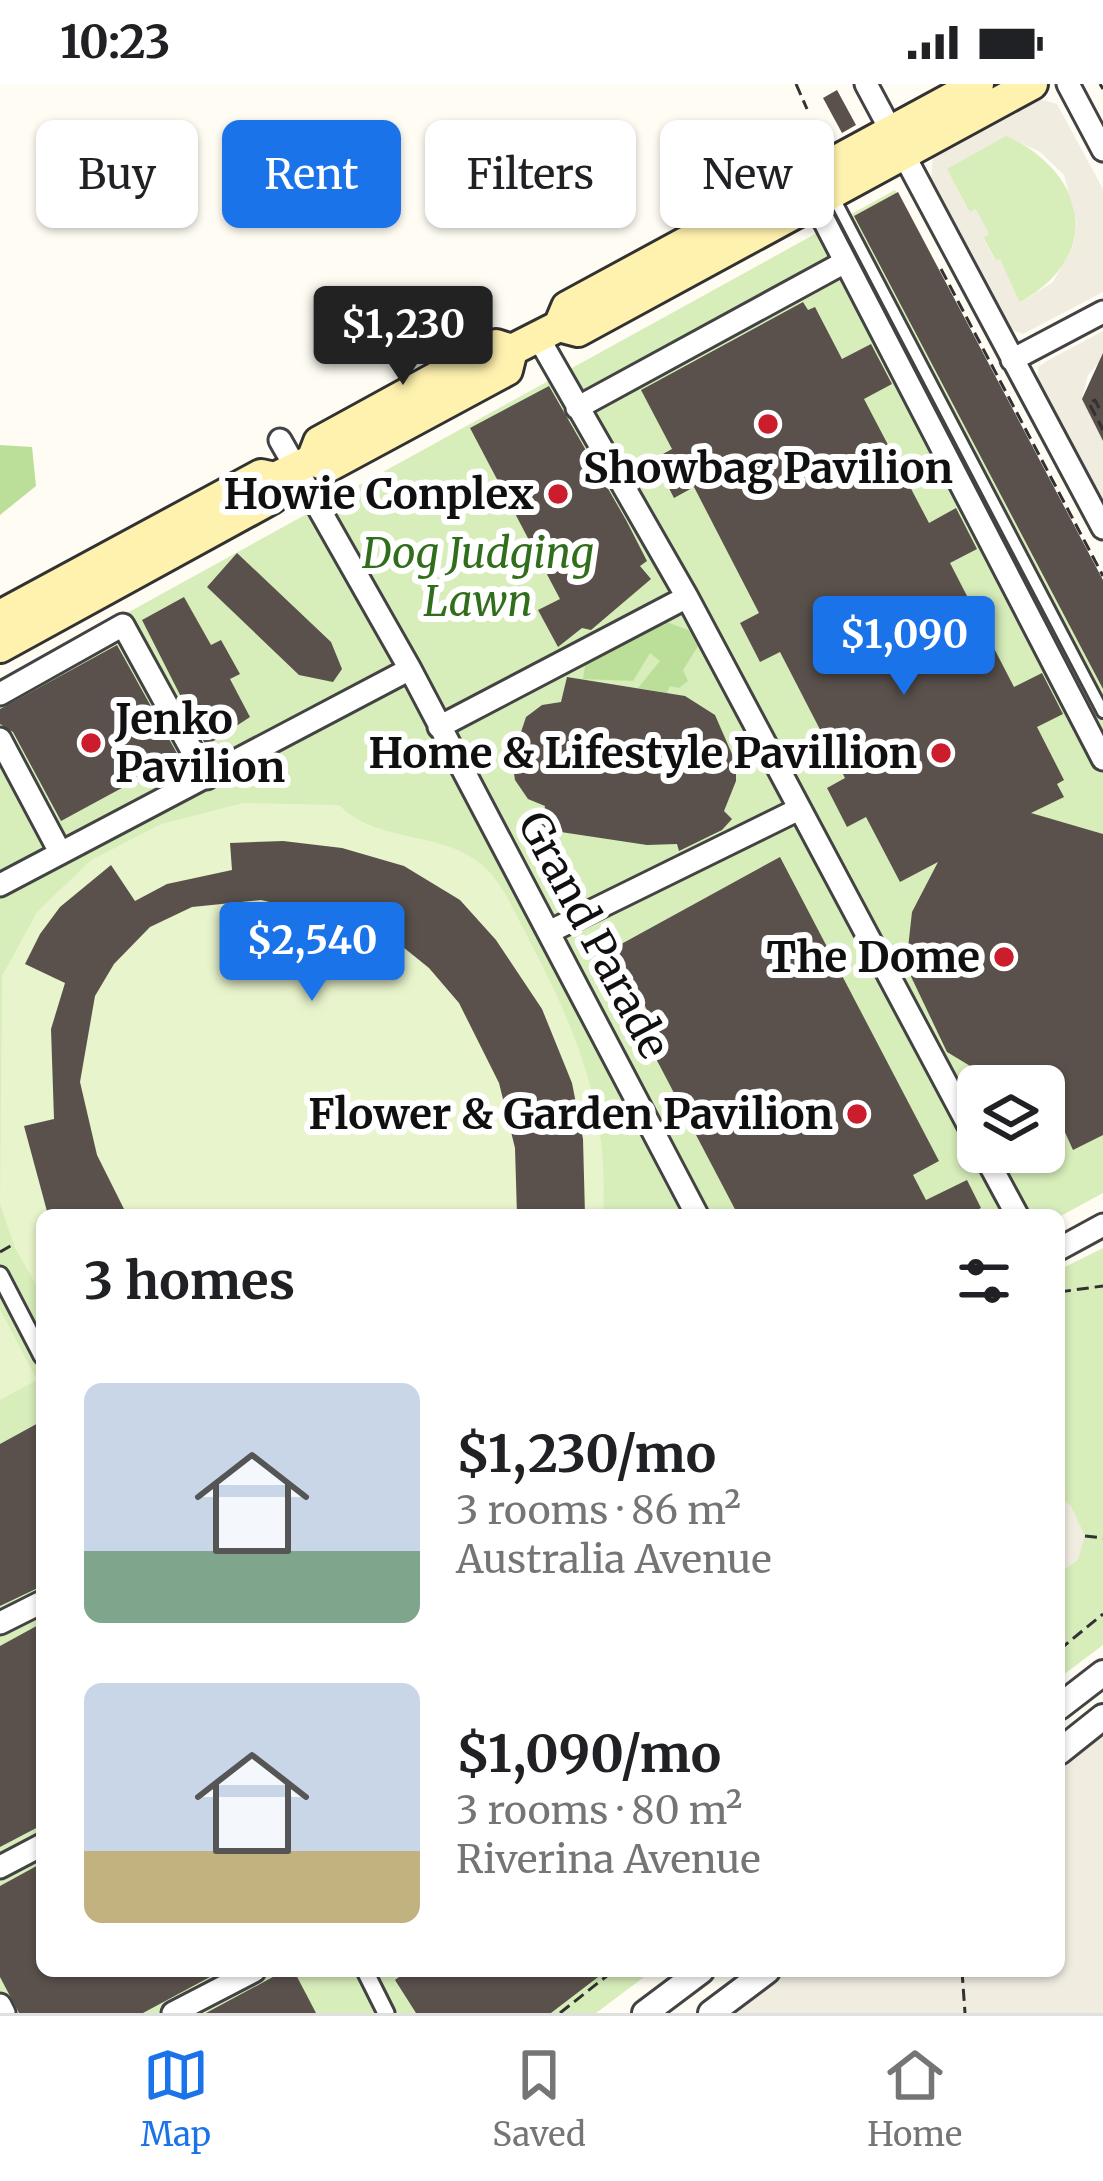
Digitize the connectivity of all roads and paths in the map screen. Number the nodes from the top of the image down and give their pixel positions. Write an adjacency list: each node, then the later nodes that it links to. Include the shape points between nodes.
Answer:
1 (796, 84): 6 (path)
2 (866, 84): 7 (street)
3 (977, 84): 7 (main road)
4 (1032, 84): 7 (main road)
5 (1068, 84): 8 (street)
6 (807, 109)
7 (896, 143): 9 (main road); 16 (main road, via 567,307); 17 (street)
8 (1103, 150)
9 (834, 193)
10 (834, 219): 30 (lane)
11 (773, 228): 16 (main road, via 578,331)
12 (833, 228): 13 (street)
13 (845, 262): 19 (street); 33 (street)
14 (939, 264): 24 (path)
15 (1103, 312): 17 (street)
16 (536, 338): 19 (street); 22 (main road, via 496,345 358,420 319,442)
17 (1012, 360): 23 (street)
18 (1099, 407): 20 (path, via 1089,403)
19 (577, 408): 25 (street)
20 (1103, 430)
21 (280, 440): 22 (street, Grand Parade)
22 (295, 469): 26 (main road, via 261,475); 27 (main road, via 272,498); 28 (street, Grand Parade)
23 (1103, 527)
24 (1103, 576)
25 (687, 597): 31 (street); 35 (street)
26 (0, 616)
27 (0, 647)
28 (410, 670): 31 (street, Grand Parade); 34 (street)
29 (0, 694): 34 (street, via 123,625)
30 (1103, 712)
31 (439, 727): 38 (street, Grand Parade)
32 (0, 739): 36 (street)
33 (1103, 758)
34 (207, 778): 36 (street)
35 (797, 810): 38 (street); 39 (street)
36 (61, 852): 37 (street)
37 (1, 883)
38 (549, 932): 41 (street, Grand Parade)
39 (957, 1104)
40 (994, 1173): 42 (street)
41 (695, 1209)
42 (1014, 1209)
43 (1103, 1225): 45 (street)
44 (14, 1244): 46 (path)
45 (1065, 1246)
46 (0, 1252)
47 (0, 1276): 50 (street)
48 (1103, 1286): 49 (path)
49 (1065, 1291)
50 (36, 1345)
51 (1085, 1536): 52 (path)
52 (1103, 1538)
53 (36, 1605): 55 (street)
54 (1103, 1614): 56 (path)
55 (0, 1623)
56 (1065, 1645)
57 (1103, 1673): 58 (street)
58 (1065, 1702)
59 (1103, 1718): 60 (street)
60 (1065, 1747)
61 (36, 1848): 62 (street)
62 (0, 1867)
63 (242, 1977): 71 (street)
64 (368, 1977): 72 (street)
65 (605, 1977): 73 (path)
66 (689, 1977): 74 (street)
67 (759, 1977): 75 (street)
68 (962, 1977): 76 (path)
69 (0, 2005): 70 (street)
70 (4, 2013)
71 (173, 2013)
72 (386, 2013)
73 (560, 2013)
74 (645, 2013)
75 (711, 2013)
76 (965, 2013)

